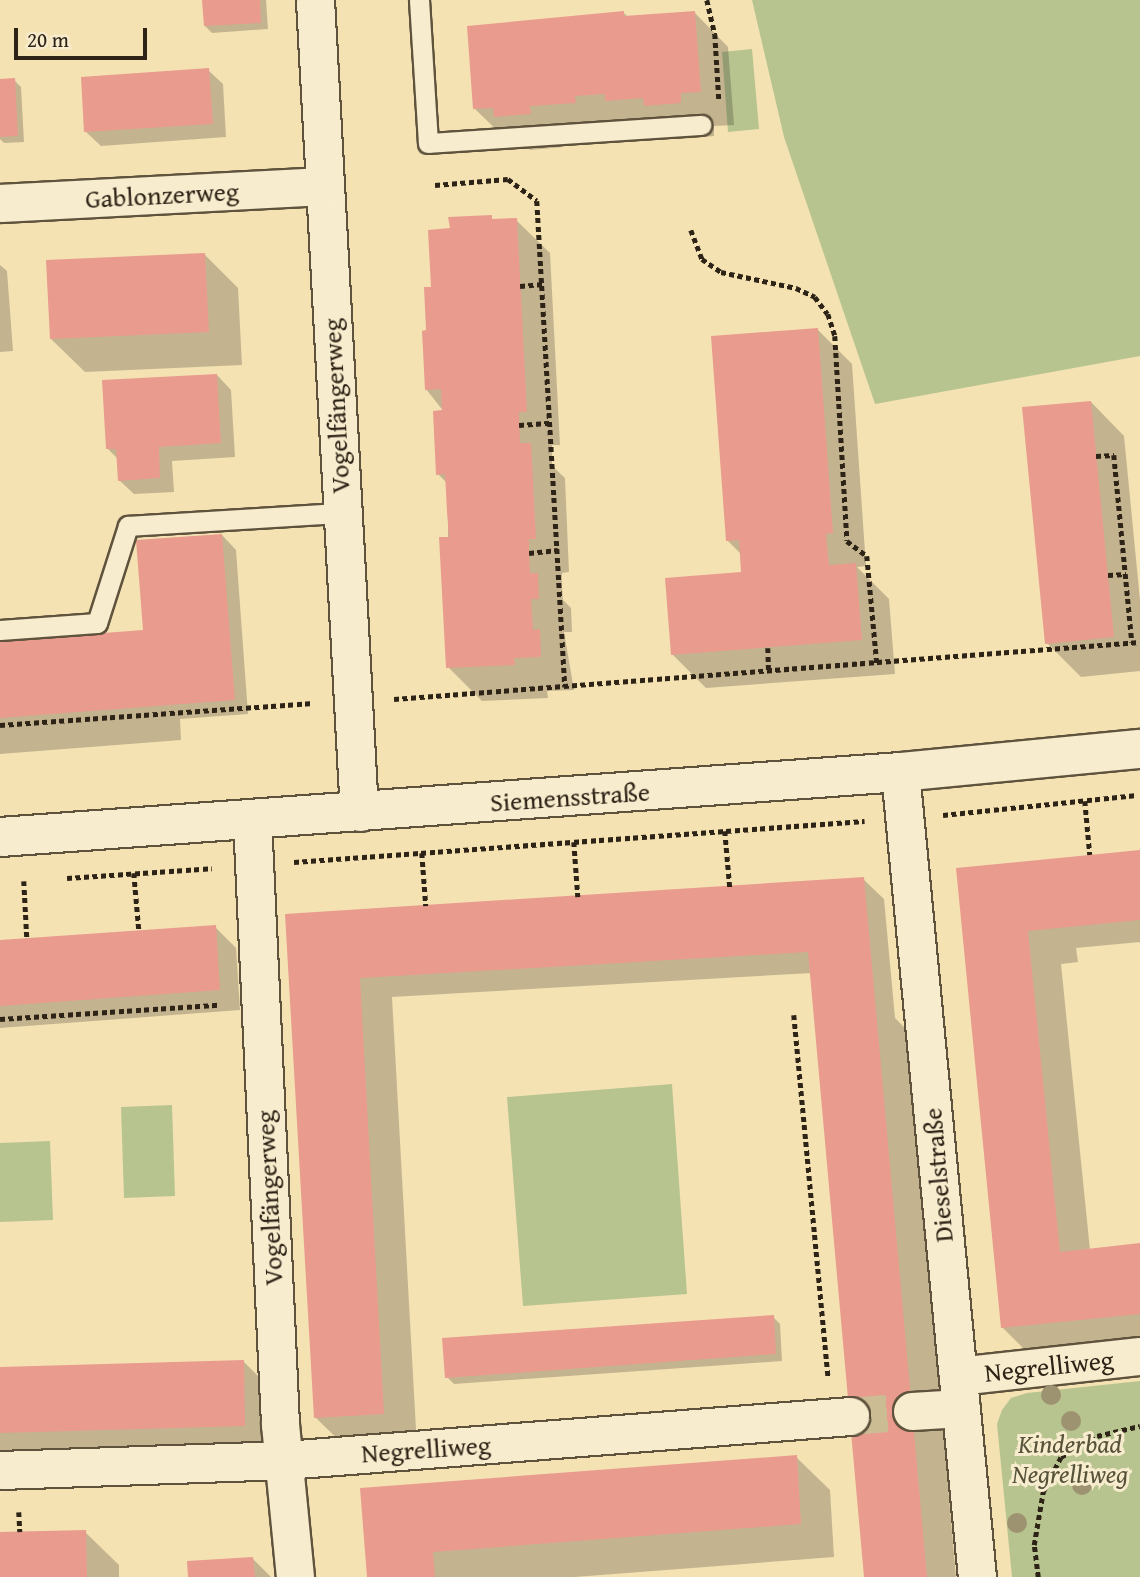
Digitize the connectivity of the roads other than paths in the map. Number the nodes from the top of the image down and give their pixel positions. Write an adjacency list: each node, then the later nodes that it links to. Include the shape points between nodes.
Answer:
1 (315, 0): 4 (street, Vogelfängerweg)
2 (419, 0): 3 (lane, via 428,143)
3 (701, 125)
4 (325, 186): 5 (street, Gablonzerweg); 6 (street, Vogelfängerweg)
5 (0, 204)
6 (342, 513): 7 (lane, via 128,526 97,623); 10 (street, Vogelfängerweg)
7 (0, 630)
8 (1140, 749): 9 (street, Siemensstraße)
9 (900, 772): 10 (street, Siemensstraße); 14 (street, Dieselstraße)
10 (359, 812): 11 (street, Siemensstraße)
11 (252, 819): 12 (street, Siemensstraße); 17 (street, Vogelfängerweg)
12 (0, 836)
13 (1140, 1356): 14 (street, Negrelliweg)
14 (959, 1392): 16 (street, Negrelliweg); 20 (street, Dieselstraße)
15 (840, 1403): 17 (street, Negrelliweg)
16 (912, 1411)
17 (285, 1460): 18 (street, Negrelliweg); 19 (street, Vogelfängerweg)
18 (0, 1470)
19 (295, 1577)
20 (977, 1577)

